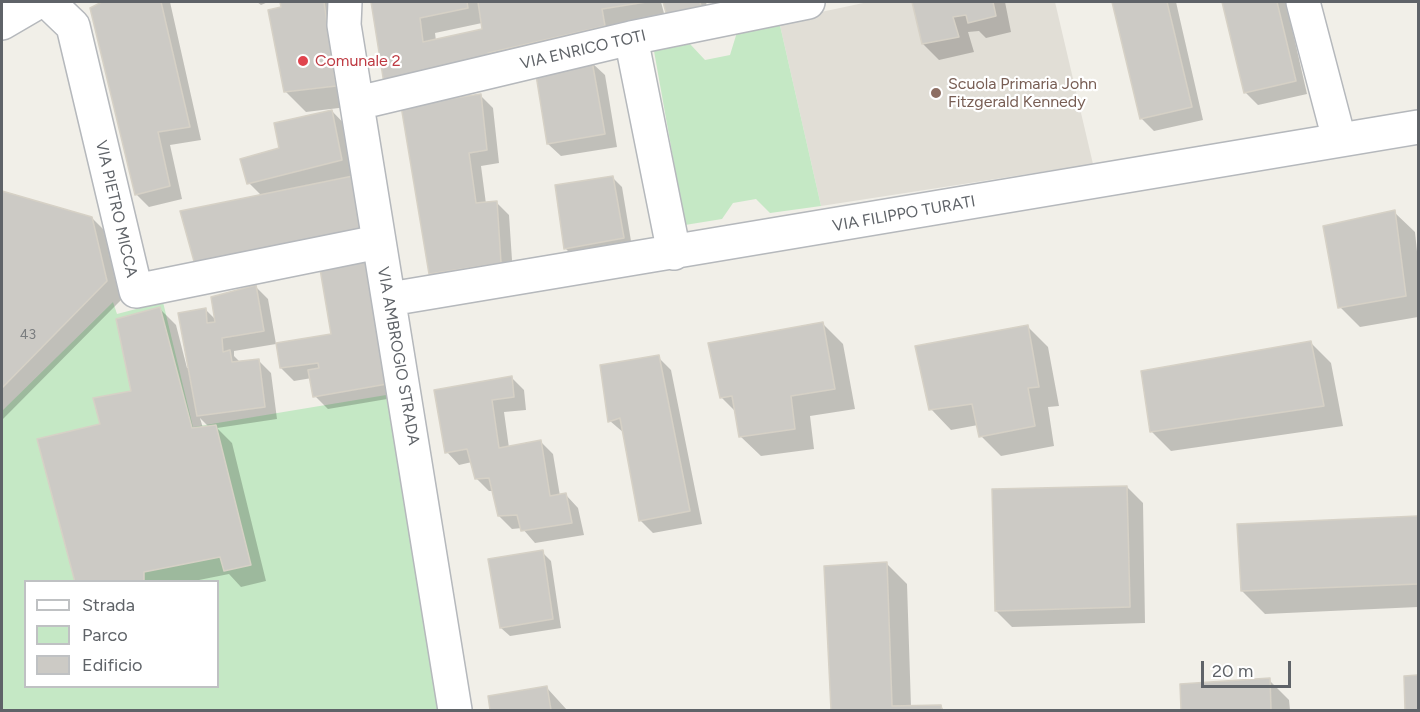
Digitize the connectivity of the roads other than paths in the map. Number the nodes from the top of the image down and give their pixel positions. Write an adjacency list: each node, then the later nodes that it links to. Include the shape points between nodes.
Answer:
1 (38, 2): 6 (street)
2 (48, 2): 11 (street, VIA PIETRO MICCA, via 73,26 136,291)
3 (345, 2): 8 (street, VIA AMBROGIO STRADA, via 344,25)
4 (808, 2): 7 (street, VIA ENRICO TOTI)
5 (1303, 2): 10 (street)
6 (2, 23)
7 (631, 38): 8 (street, VIA ENRICO TOTI); 12 (street)
8 (358, 104): 11 (street, VIA AMBROGIO STRADA)
9 (1419, 127): 10 (street, VIA FILIPPO TURATI)
10 (1339, 139): 12 (street, VIA FILIPPO TURATI)
11 (378, 242): 13 (street, VIA AMBROGIO STRADA)
12 (674, 253): 13 (street, VIA FILIPPO TURATI)
13 (390, 299): 14 (street, VIA AMBROGIO STRADA)
14 (455, 711)

